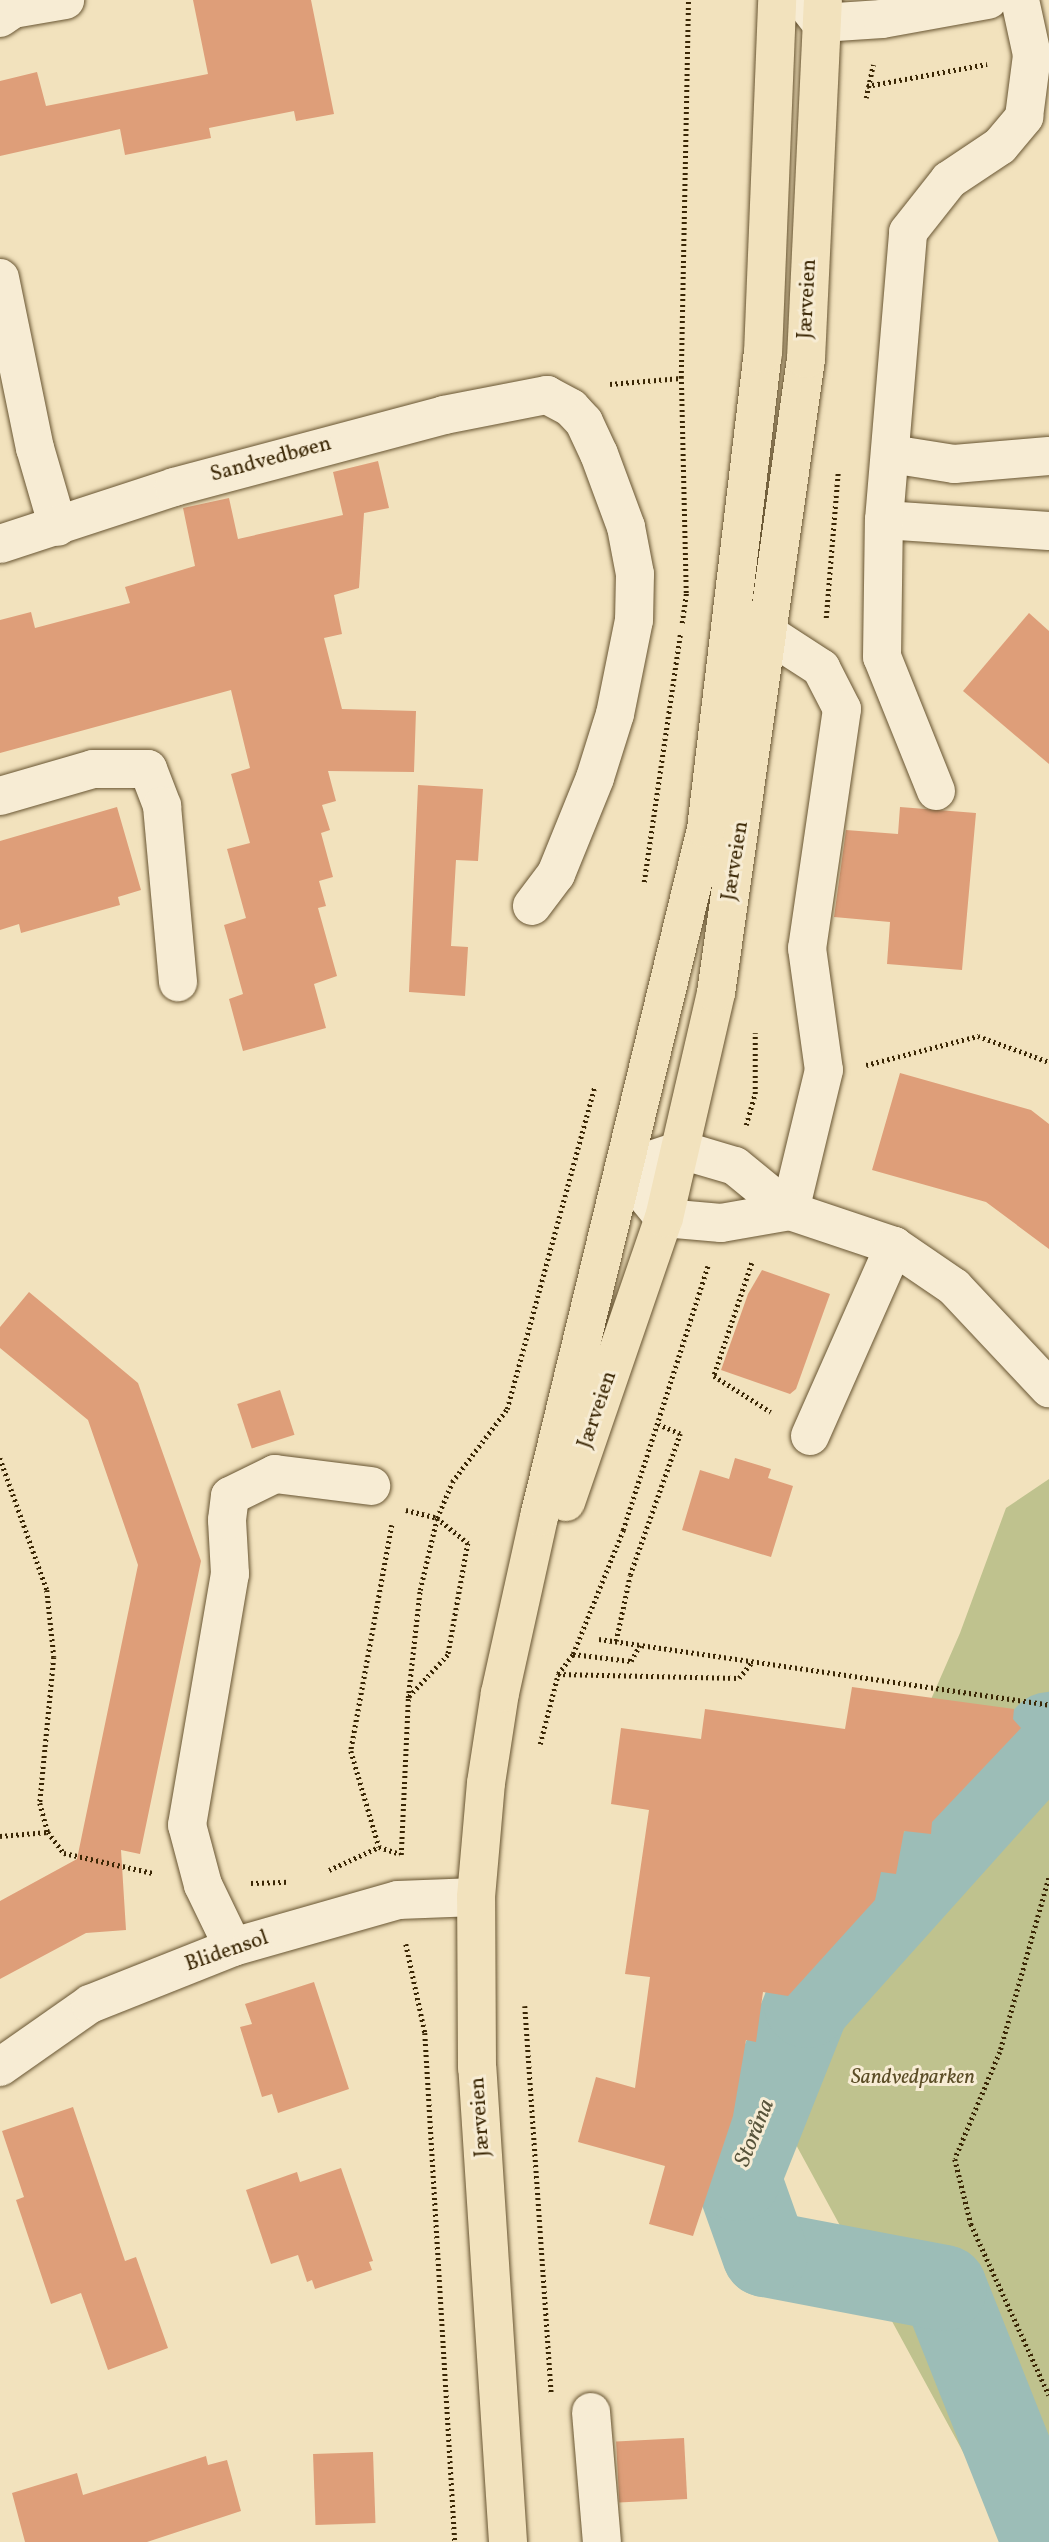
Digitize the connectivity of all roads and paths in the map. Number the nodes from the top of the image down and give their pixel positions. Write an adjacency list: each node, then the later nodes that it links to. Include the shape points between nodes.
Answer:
1 (65, 0): 7 (street, via 13,9)
2 (688, 0): 20 (path, via 681,378 686,593)
3 (777, 0): 27 (main road, Jærveien, via 763,354 706,829)
4 (988, 0): 6 (street, via 882,19)
5 (1020, 0): 8 (street)
6 (816, 8): 17 (main road, Jærveien, via 806,359)
7 (0, 18)
8 (1032, 55): 9 (path); 11 (street, via 1024,117 1000,146 949,180 908,232)
9 (867, 86)
10 (0, 278): 14 (street, via 35,448)
11 (891, 454): 12 (street, via 954,464); 13 (street)
12 (1049, 456)
13 (884, 520): 15 (street); 18 (street, via 882,657)
14 (58, 527): 16 (street, Sandvedbøen); 21 (street, Sandvedbøen, via 174,487 348,439 547,395 571,408 584,422 599,454 626,527 634,597 615,714 595,778 556,874)
15 (1049, 531)
16 (0, 544)
17 (770, 635): 24 (street, via 821,668 842,709 807,948); 26 (main road, Jærveien, via 716,993)
18 (936, 791)
19 (0, 796): 22 (street, via 93,769 148,769 162,806)
20 (644, 884)
21 (532, 906)
22 (178, 982)
23 (1049, 1062): 24 (path, via 978,1036 874,1064)
24 (824, 1070): 28 (street)
25 (598, 1073): 37 (path, via 507,1409 452,1482)
26 (681, 1150): 27 (street); 28 (street, via 735,1166); 29 (main road, Jærveien)
27 (624, 1169): 29 (street); 44 (main road, Jærveien)
28 (790, 1211): 29 (street, via 721,1223); 30 (street); 34 (path, via 752,1263 714,1376)
29 (664, 1218): 44 (main road, Jærveien)
30 (894, 1246): 32 (street, via 954,1287); 34 (street)
31 (712, 1251): 33 (path)
32 (1049, 1388)
33 (659, 1425): 39 (path, via 680,1434 631,1575); 41 (path)
34 (810, 1436)
35 (0, 1458): 48 (path, via 47,1590 54,1657 40,1803)
36 (383, 1497): 37 (path); 50 (path, via 351,1751); 55 (street, via 275,1474 230,1496 230,1574 187,1825)
37 (437, 1518): 45 (path, via 420,1590); 45 (path, via 468,1543 448,1655)
38 (599, 1639): 39 (path)
39 (616, 1641): 40 (path)
40 (640, 1645): 41 (path, via 631,1661); 42 (path)
41 (573, 1654): 43 (path)
42 (753, 1661): 43 (path, via 739,1678); 46 (path)
43 (558, 1674): 47 (path)
44 (500, 1693): 56 (main road, Jærveien, via 486,1783)
45 (408, 1698): 51 (path)
46 (1049, 1705)
47 (538, 1753)
48 (48, 1832): 49 (path); 55 (path, via 64,1853)
49 (0, 1836)
50 (379, 1847): 51 (path); 52 (path)
51 (401, 1854): 57 (path)
52 (317, 1876)
53 (1049, 1878): 61 (path, via 1000,2052 955,2159 971,2224)
54 (292, 1882): 55 (path)
55 (202, 1885): 58 (street)
56 (477, 1896): 57 (street, Blidensol); 65 (main road, Jærveien, via 477,2068)
57 (398, 1900): 58 (street, Blidensol); 64 (path, via 425,2033)
58 (233, 1947): 60 (street, Blidensol, via 90,2004)
59 (524, 1992): 62 (path)
60 (0, 2067)
61 (1049, 2395)
62 (551, 2405)
63 (590, 2412): 66 (street)
64 (455, 2542)
65 (508, 2542)
66 (602, 2542)

